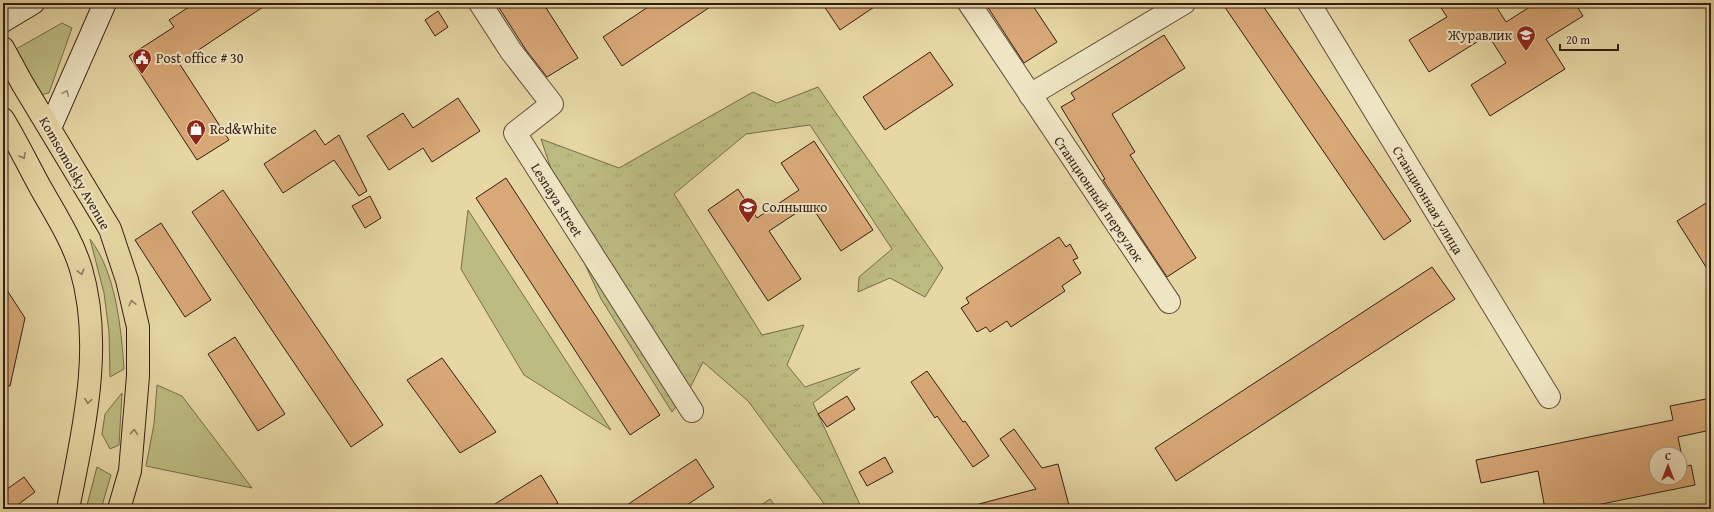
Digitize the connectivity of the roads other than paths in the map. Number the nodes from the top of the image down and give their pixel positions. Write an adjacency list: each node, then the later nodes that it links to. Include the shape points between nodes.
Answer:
1 (33, 3): 7 (street)
2 (105, 3): 11 (street, one-way to 2)
3 (480, 3): 14 (street, Lesnaya street, via 511,51 552,104 515,133)
4 (969, 3): 9 (street, Станционный переулок)
5 (1184, 3): 9 (street)
6 (1309, 3): 13 (street, Станционная улица)
7 (3, 21)
8 (3, 48): 11 (main road, Komsomolsky Avenue)
9 (1030, 95): 12 (street, Станционный переулок)
10 (3, 118): 15 (main road, one-way to 15, via 68,237 81,270 88,311 89,394)
11 (50, 128): 16 (main road, Komsomolsky Avenue, one-way to 11, via 130,471 138,376 138,328 127,280 110,228)
12 (1169, 302)
13 (1549, 397)
14 (692, 412)
15 (68, 509)
16 (119, 509)

